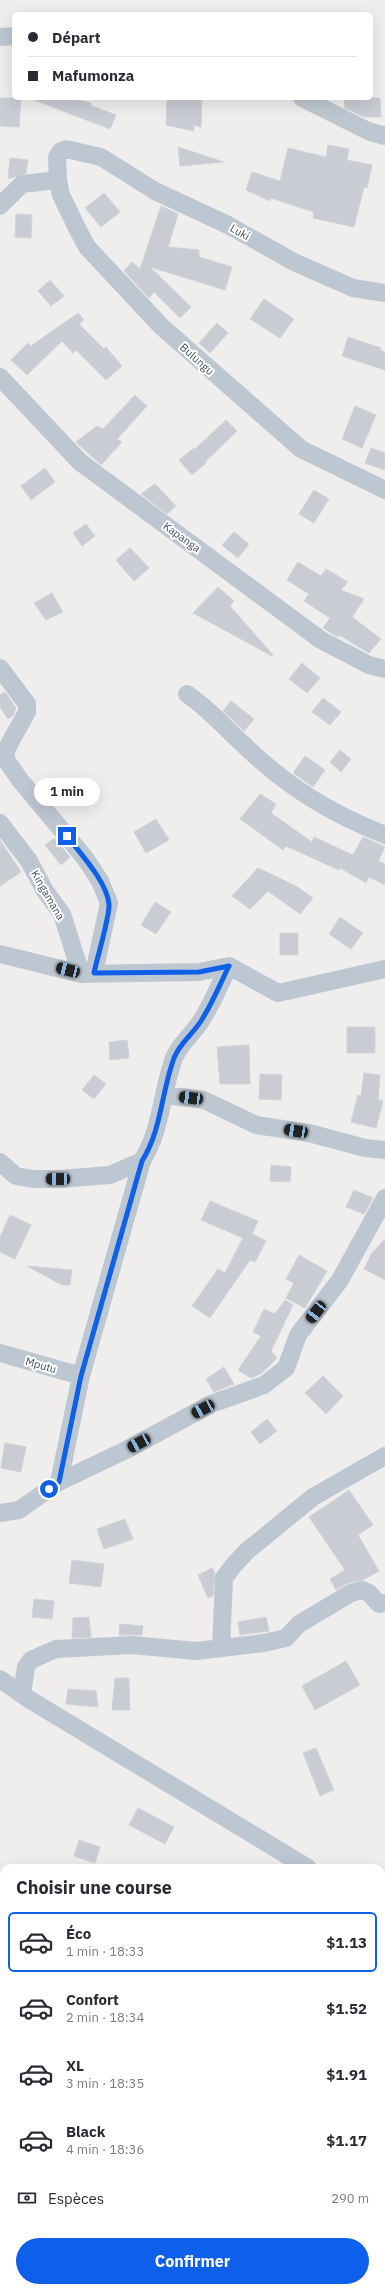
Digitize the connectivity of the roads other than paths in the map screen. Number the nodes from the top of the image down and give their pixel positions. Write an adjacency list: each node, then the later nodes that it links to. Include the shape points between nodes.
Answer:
1 (12, 36): 2 (street)
2 (0, 37)
3 (306, 100): 4 (street)
4 (385, 136)
5 (58, 180): 6 (street, via 22,184); 7 (street, Luki, via 57,157 61,151 66,149 101,157 155,191 228,225 294,262 353,288); 9 (street, Bulungu, via 61,195 87,247 162,327 301,449)
6 (0, 206)
7 (385, 292)
8 (0, 378): 11 (street, Kapanga, via 80,462 321,640 369,665)
9 (385, 490)
10 (0, 668): 18 (street, via 27,704 27,712 6,750 6,760 85,858 100,881 109,903)
11 (385, 670)
12 (187, 694): 14 (street, via 205,706 244,746 313,801 348,820)
13 (0, 823): 18 (street, Kingamana, via 29,861 45,891 62,914)
14 (385, 835)
15 (0, 954): 18 (street)
16 (229, 966): 17 (street, via 278,992); 18 (street, via 199,972); 19 (street, via 202,1020 178,1049)
17 (385, 969)
18 (88, 973)
19 (165, 1095): 20 (street, via 204,1100 256,1125 309,1133 365,1148); 21 (street, via 155,1135)
20 (385, 1150)
21 (142, 1161): 22 (street, via 110,1175 58,1179 16,1176); 25 (street)
22 (0, 1162)
23 (385, 1198): 27 (street, via 340,1280 298,1336 286,1368 264,1385 212,1404)
24 (0, 1353): 25 (street, Mputu)
25 (81, 1376): 27 (street)
26 (385, 1456): 30 (street, via 313,1497 247,1551 233,1566 224,1578)
27 (59, 1482): 28 (street, via 19,1510)
28 (0, 1513)
29 (385, 1603): 30 (street, via 379,1604 369,1593 362,1590 351,1593 299,1624 286,1638)
30 (221, 1648): 32 (street, via 196,1650 132,1645 56,1649 32,1660 26,1667)
31 (0, 1679): 32 (street)
32 (22, 1694): 33 (street)
33 (301, 1864)

